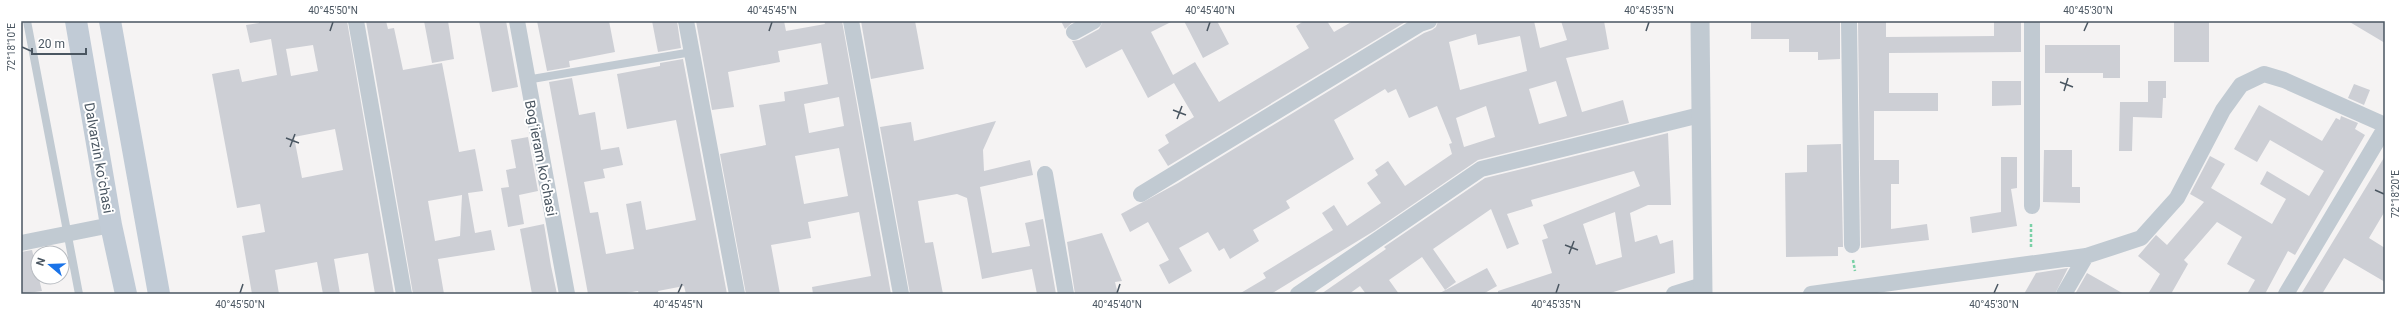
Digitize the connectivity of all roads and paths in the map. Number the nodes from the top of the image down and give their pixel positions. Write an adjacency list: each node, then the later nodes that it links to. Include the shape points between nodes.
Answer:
1 (27, 21): 23 (lane)
2 (76, 21): 22 (main road, Dalvarzin koʻchasi)
3 (110, 21): 32 (main road)
4 (356, 21): 33 (street)
5 (517, 21): 15 (street, Bogʻieram koʻchasi)
6 (686, 21): 14 (street)
7 (851, 21): 36 (street)
8 (1094, 21): 13 (street)
9 (1429, 21): 20 (street, via 1420,24)
10 (1700, 21): 16 (street)
11 (1849, 21): 25 (street)
12 (2032, 21): 21 (street)
13 (1074, 32)
14 (692, 52): 15 (lane); 35 (street)
15 (526, 80): 34 (street, Bogʻieram koʻchasi)
16 (1700, 115): 29 (street); 38 (street, via 1481,169)
17 (2385, 125): 26 (street, via 2284,80 2264,74 2241,84 2223,110 2177,198 2141,238)
18 (2385, 128): 42 (street)
19 (1045, 174): 37 (street)
20 (1141, 194)
21 (2032, 206): 27 (path)
22 (111, 225): 23 (street); 31 (main road, Dalvarzin koʻchasi)
23 (67, 234): 24 (street); 30 (lane)
24 (21, 243)
25 (1852, 245): 28 (path)
26 (2086, 256): 27 (street); 41 (street)
27 (2031, 263): 28 (street)
28 (1856, 288): 40 (street)
29 (1703, 290): 39 (street)
30 (79, 294)
31 (126, 294)
32 (159, 294)
33 (404, 294)
34 (568, 294)
35 (737, 294)
36 (901, 294)
37 (1066, 294)
38 (1298, 294)
39 (1674, 294)
40 (1811, 294)
41 (2064, 294)
42 (2286, 294)

